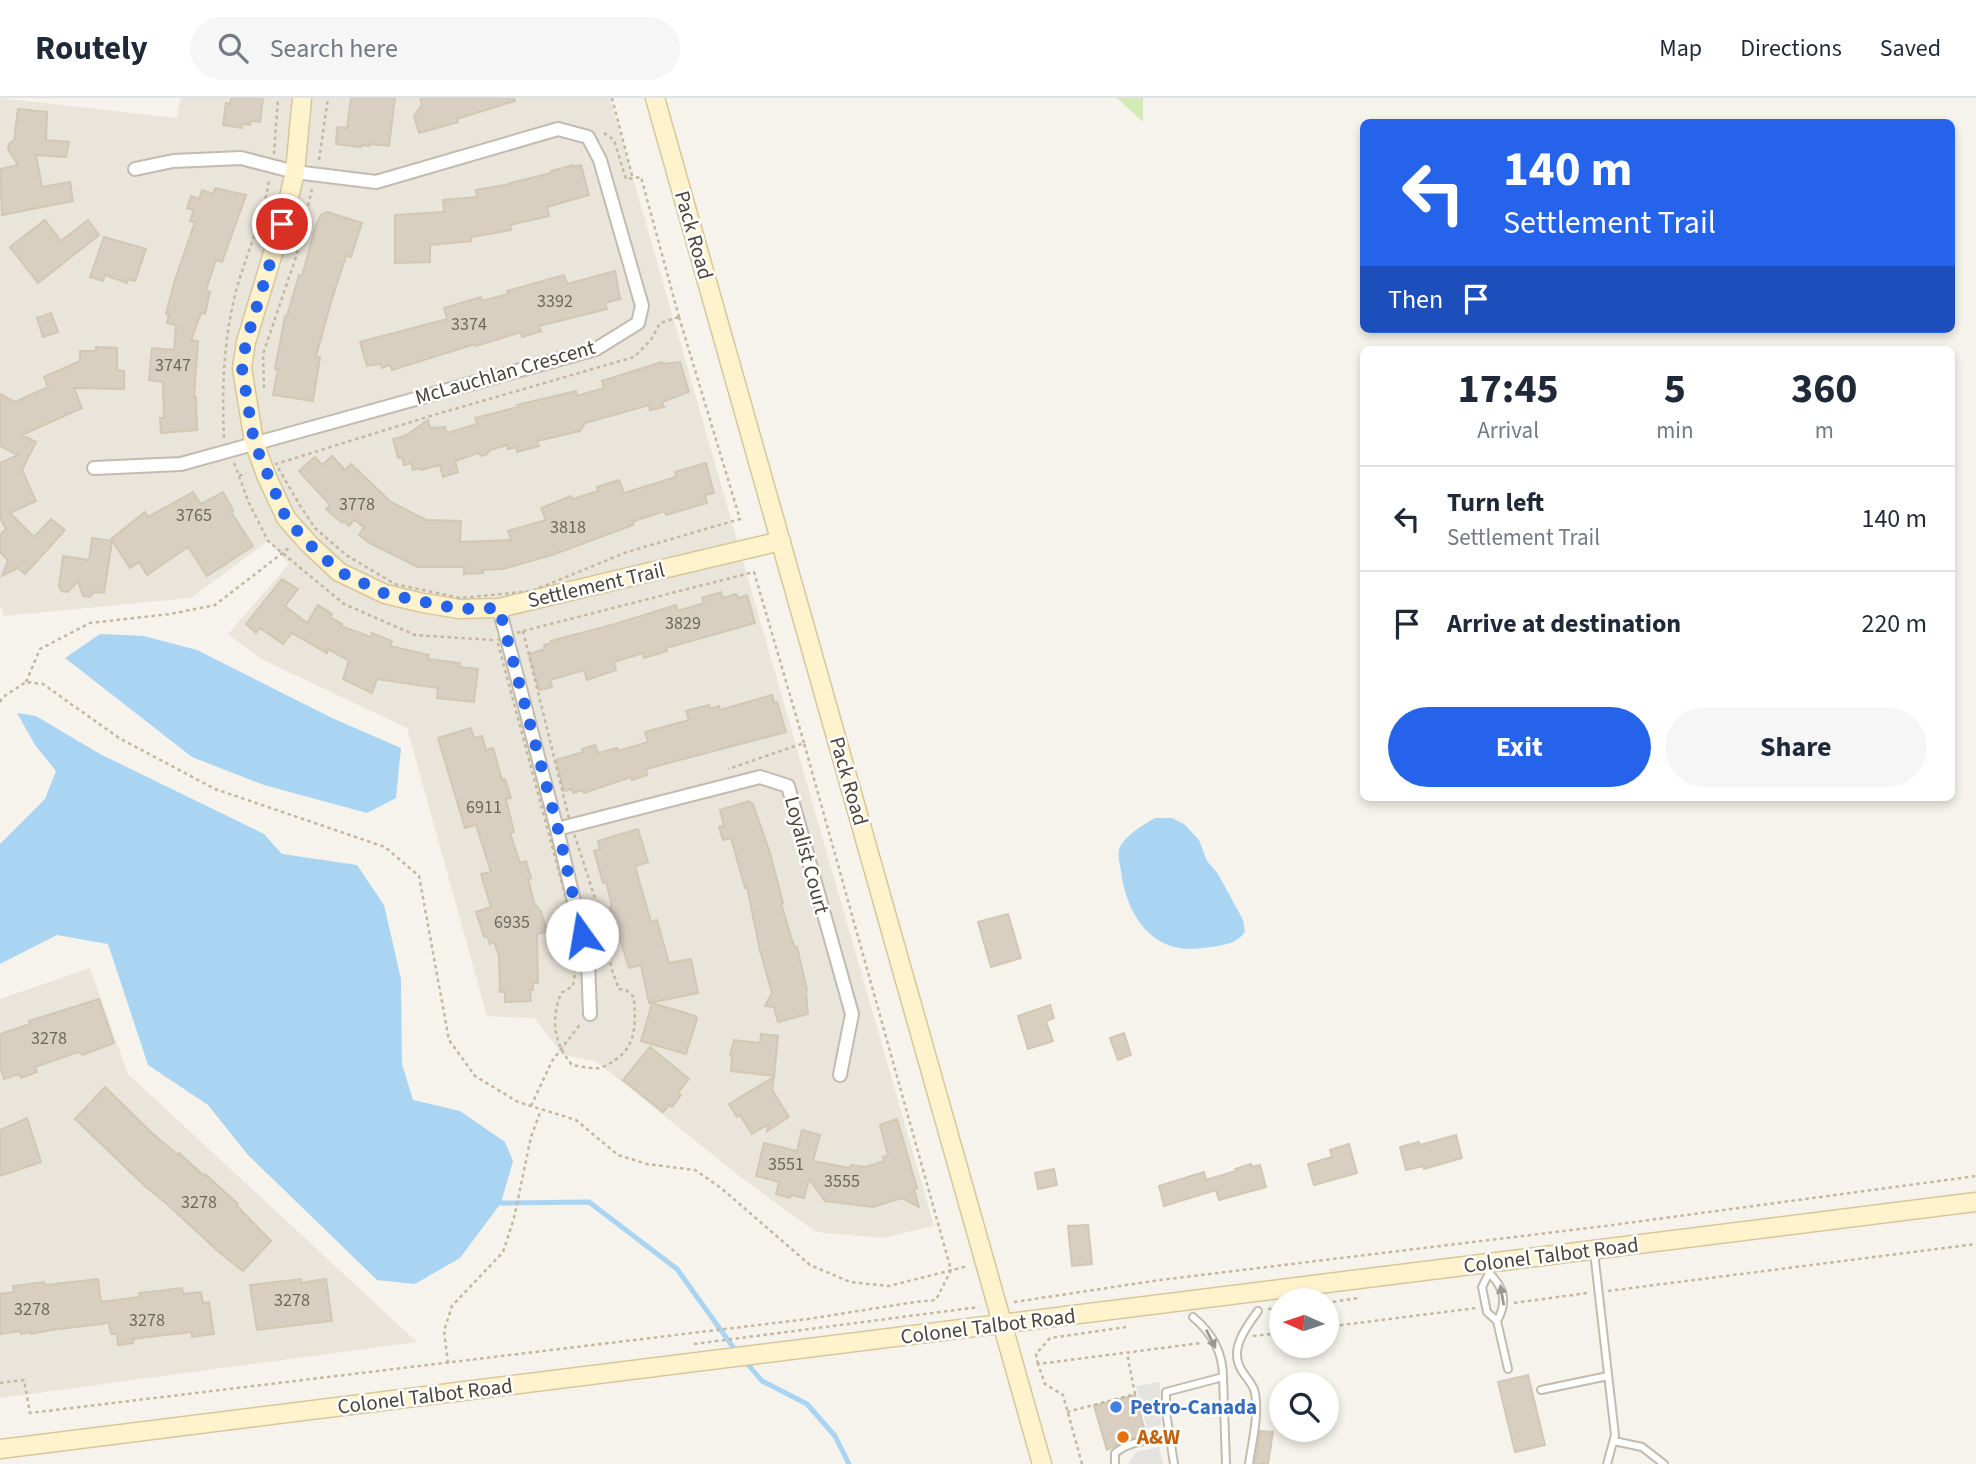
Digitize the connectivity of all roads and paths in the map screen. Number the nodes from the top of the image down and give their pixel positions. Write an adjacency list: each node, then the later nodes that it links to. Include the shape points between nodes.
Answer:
1 (302, 98): 8 (street, Settlement Trail)
2 (328, 98): 6 (path)
3 (612, 98): 9 (path)
4 (655, 98): 16 (street, Pack Road)
5 (596, 128): 9 (path, via 614,140 626,179)
6 (320, 160)
7 (135, 169): 8 (street, via 173,161 241,158)
8 (295, 172): 13 (street, Settlement Trail, via 242,368); 13 (street, McLauchlan Crescent, via 376,182 558,129 587,137 600,160 642,306 638,323 596,349)
9 (633, 179): 11 (path, via 641,177)
10 (313, 187): 12 (path, via 297,254 263,354)
11 (679, 317): 11 (path, via 660,323 634,358 276,464 315,528 346,555 395,584 460,598 532,591 627,552 740,519)
12 (264, 399)
13 (254, 442): 14 (street, via 181,464); 15 (street, Settlement Trail, via 286,518)
14 (94, 468)
15 (303, 537): 17 (street, Settlement Trail, via 340,572 386,594 459,609); 19 (path, via 215,605 90,622 40,649)
16 (781, 541): 17 (street, Settlement Trail); 32 (street, Pack Road)
17 (499, 608): 23 (street)
18 (523, 631): 21 (path, via 754,572)
19 (26, 682): 20 (path); 26 (path, via 43,684 119,738 215,789 385,847 419,876 449,1040 475,1076)
20 (0, 702)
21 (804, 743): 22 (path); 34 (path)
22 (728, 769)
23 (558, 829): 24 (street, via 588,961); 25 (street, Loyalist Court, via 760,777 788,786 852,1014)
24 (590, 1014): 26 (path, via 552,1061)
25 (840, 1075)
26 (531, 1106): 27 (path)
27 (541, 1110): 34 (path, via 576,1120 618,1155 695,1170 810,1265 850,1282 889,1286); 51 (path, via 503,1252 452,1306 444,1331)
28 (1976, 1176): 36 (path)
29 (1976, 1202): 31 (street, Colonel Talbot Road)
30 (1976, 1244): 35 (path)
31 (1593, 1250): 33 (street, Colonel Talbot Road); 35 (lane)
32 (985, 1262): 34 (path); 36 (street, Pack Road)
33 (1488, 1268): 37 (lane, one-way to 33, via 1501,1285); 38 (lane, via 1482,1287); 43 (street, Colonel Talbot Road)
34 (950, 1270): 51 (path, via 936,1300)
35 (1600, 1292): 37 (path); 56 (lane)
36 (997, 1305): 43 (street, Pack Road); 49 (path)
37 (1504, 1305): 42 (lane)
38 (1487, 1307): 42 (lane); 44 (path)
39 (1269, 1310): 40 (path)
40 (1258, 1311): 47 (lane)
41 (1193, 1317): 48 (lane, one-way to 48)
42 (1497, 1321): 55 (lane)
43 (1002, 1324): 63 (street, Colonel Talbot Road); 66 (street, Pack Road)
44 (1339, 1325)
45 (1126, 1327): 52 (path, via 1050,1338 1036,1354)
46 (1269, 1334): 47 (path)
47 (1240, 1338): 53 (lane)
48 (1214, 1342): 50 (path); 54 (lane)
49 (687, 1345)
50 (1127, 1353): 52 (path); 60 (path, via 1135,1395)
51 (448, 1363): 58 (path, via 30,1413 24,1380)
52 (1038, 1364): 60 (path, via 1045,1384 1063,1395)
53 (1238, 1364): 54 (lane, via 1231,1369); 70 (lane, via 1256,1396)
54 (1223, 1366): 57 (lane)
55 (1508, 1369)
56 (1608, 1376): 59 (lane); 62 (lane)
57 (1223, 1377): 61 (lane, via 1166,1392); 69 (lane)
58 (0, 1383)
59 (1541, 1390)
60 (1067, 1412): 67 (path)
61 (1169, 1438): 64 (lane, via 1121,1448 1115,1453); 68 (lane)
62 (1614, 1441): 65 (lane); 71 (lane, via 1642,1447)
63 (0, 1449)
64 (1116, 1463)
65 (1609, 1463)
66 (1042, 1464)
67 (1082, 1464)
68 (1174, 1464)
69 (1226, 1464)
70 (1249, 1464)
71 (1664, 1464)

